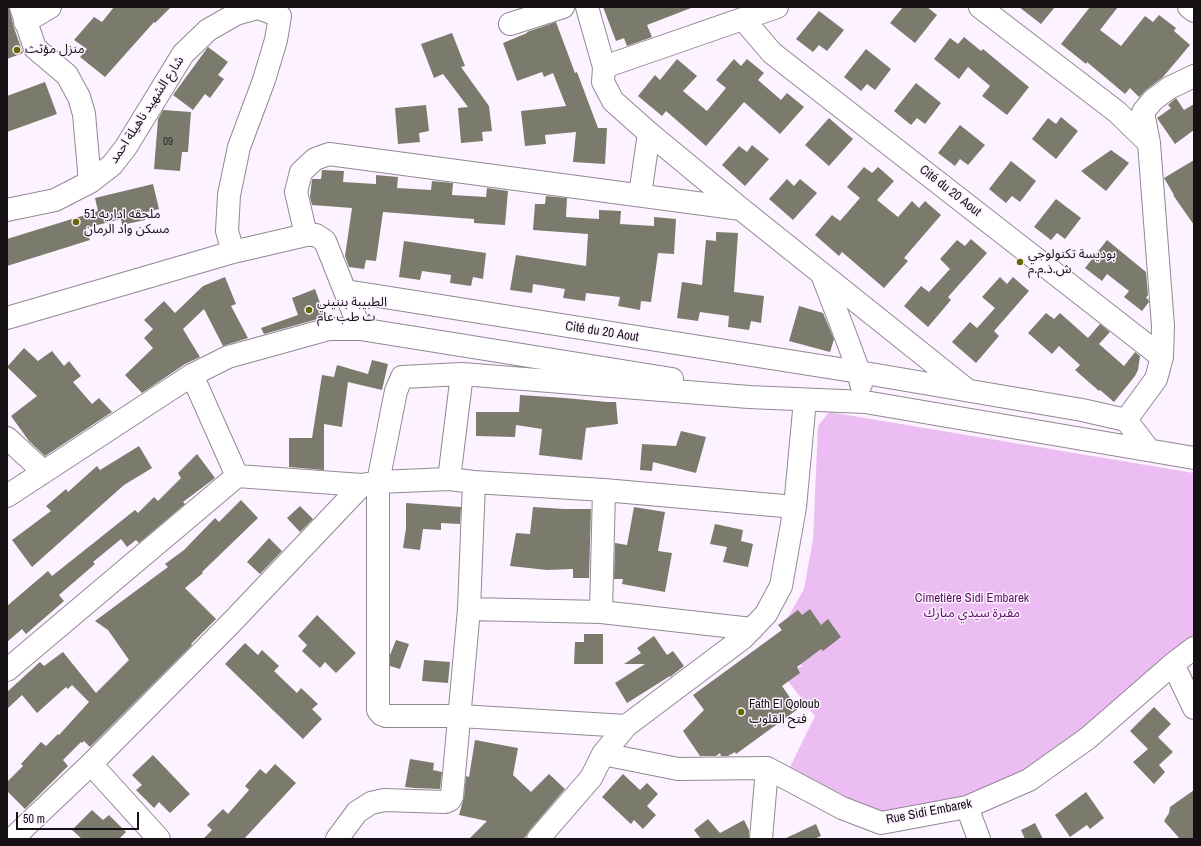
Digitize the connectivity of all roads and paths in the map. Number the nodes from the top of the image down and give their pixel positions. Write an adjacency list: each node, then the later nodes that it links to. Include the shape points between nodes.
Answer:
1 (50, 7): 10 (street)
2 (563, 7): 12 (street)
3 (587, 7): 13 (street, Cité du 20 Aout)
4 (777, 7): 11 (street)
5 (980, 7): 16 (street, via 1117,112)
6 (1189, 7): 8 (street)
7 (258, 8): 9 (street); 17 (street, شارع الشهيد ناهيلة احمد, via 236,14 208,30 183,54 126,147 112,165)
8 (1194, 11)
9 (286, 12): 22 (street, via 239,148 228,195 227,231)
10 (23, 14): 17 (street, via 35,48 67,75 79,96 84,114)
11 (744, 19): 13 (street); 27 (street, Cité du 20 Aout, via 772,53)
12 (510, 24)
13 (604, 67): 15 (street, Cité du 20 Aout, via 604,82 613,101)
14 (1194, 76): 16 (street, via 1169,88 1153,100 1143,112)
15 (649, 133): 18 (street); 19 (street, Cité du 20 Aout)
16 (1149, 143): 27 (street, via 1163,326)
17 (90, 182): 20 (street, شارع الشهيد ناهيلة احمد, via 55,200)
18 (640, 195): 19 (street); 21 (street, via 330,154 315,159 301,172 296,192)
19 (741, 209): 23 (street, Cité du 20 Aout)
20 (7, 210)
21 (306, 235): 22 (street); 24 (street, via 316,235 325,241)
22 (233, 252): 25 (street)
23 (823, 276): 28 (street); 31 (street, Cité du 20 Aout)
24 (346, 291): 26 (street); 28 (street, Cité du 20 Aout)
25 (7, 318)
26 (360, 329): 30 (street, via 329,329 228,358); 32 (street, via 660,376)
27 (1162, 357): 35 (street, via 1156,379)
28 (859, 372): 31 (street, Cité du 20 Aout); 34 (street)
29 (462, 374): 32 (street); 41 (street); 43 (street, via 402,376)
30 (192, 375): 39 (street); 40 (street)
31 (969, 391): 35 (street, Cité du 20 Aout)
32 (749, 397): 33 (street)
33 (804, 400): 34 (street); 46 (street)
34 (865, 402): 37 (street)
35 (1126, 420): 37 (street)
36 (7, 438): 39 (street)
37 (1149, 450): 38 (street)
38 (1194, 458)
39 (44, 472): 45 (street)
40 (237, 476): 43 (street); 52 (street)
41 (449, 479): 42 (street); 43 (street)
42 (474, 482): 44 (street); 47 (street)
43 (370, 484): 54 (street, via 378,710 386,716); 57 (street)
44 (604, 490): 46 (street); 48 (street)
45 (7, 496)
46 (795, 507): 49 (street, via 781,586 766,614)
47 (469, 609): 48 (street); 54 (street)
48 (601, 612): 49 (street)
49 (752, 629): 55 (street)
50 (1194, 648): 51 (street, Rue Sidi Embarek)
51 (1173, 664): 53 (street); 59 (street, Rue Sidi Embarek, via 1088,738 1029,780)
52 (7, 670)
53 (1194, 708)
54 (460, 716): 55 (street); 62 (street, via 450,800 384,800 371,803 357,812)
55 (626, 726): 56 (street)
56 (603, 754): 58 (street, Rue Sidi Embarek, via 678,769); 63 (street, via 591,778)
57 (91, 764): 60 (street); 61 (street)
58 (767, 768): 59 (street, Rue Sidi Embarek, via 842,808 881,823); 64 (street)
59 (967, 807): 65 (street)
60 (12, 839)
61 (159, 839)
62 (337, 839)
63 (538, 839)
64 (761, 839)
65 (978, 839)

